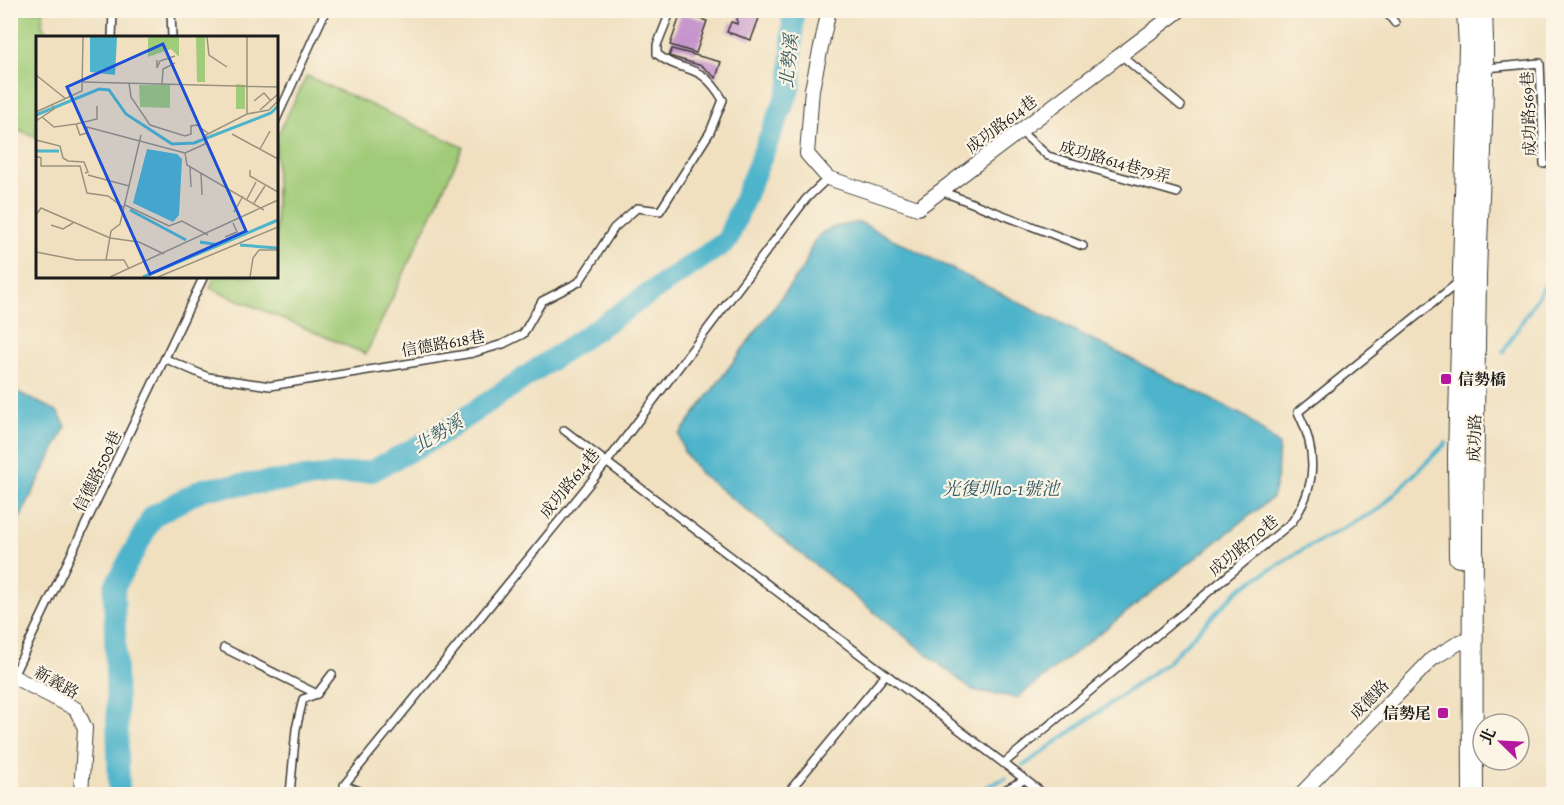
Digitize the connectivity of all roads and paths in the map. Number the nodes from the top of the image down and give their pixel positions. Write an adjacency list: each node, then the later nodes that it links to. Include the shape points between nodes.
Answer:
1 (113, 10): 11 (lane)
2 (171, 10): 12 (lane)
3 (326, 10): 16 (lane)
4 (671, 10): 25 (lane, 信德路618巷, via 657,54 713,82 723,100 710,132 660,211 637,208 627,215 601,245 579,282 542,301 523,334 515,340 473,353 270,386 208,377)
5 (824, 10): 19 (street, via 828,14 812,89 807,154)
6 (1180, 10): 13 (street, 成功路614巷)
7 (1385, 10): 10 (lane)
8 (1467, 10): 14 (street, 成功路)
9 (1482, 10): 14 (street, 成功路)
10 (1395, 24)
11 (111, 36)
12 (172, 36)
13 (1121, 55): 15 (lane); 17 (street, 成功路614巷)
14 (1475, 67): 18 (lane, 成功路569巷, via 1540,63); 24 (street, 成功路)
15 (1181, 106)
16 (278, 116)
17 (1019, 130): 20 (street, 成功路614巷); 21 (lane, 成功路614巷79弄, via 1048,156)
18 (1544, 164)
19 (828, 178): 20 (street, 成功路614巷, via 918,208); 27 (lane, 成功路614巷, via 806,199)
20 (941, 191): 22 (lane)
21 (1177, 193)
22 (1083, 246)
23 (203, 278): 25 (lane, 信德路500巷)
24 (1470, 278): 28 (street, 成功路, via 1458,456); 34 (lane, 成功路710巷, via 1298,412 1309,436 1313,475 1292,522)
25 (166, 360): 32 (lane, 信德路500巷)
26 (564, 430): 27 (lane)
27 (607, 462): 31 (lane); 38 (lane, 成功路614巷, via 344,785)
28 (1466, 643): 42 (street, 成德路, via 1432,659); 43 (street, 成功路); 44 (street, 成功路)
29 (224, 648): 33 (lane)
30 (332, 674): 33 (lane)
31 (886, 674): 34 (lane); 39 (lane)
32 (12, 676): 36 (street, 新義路, via 76,709 86,728)
33 (317, 694): 37 (lane, via 303,699)
34 (1004, 763): 35 (lane)
35 (1024, 780): 40 (lane); 41 (lane)
36 (81, 795)
37 (290, 795)
38 (367, 795)
39 (787, 795)
40 (997, 795)
41 (1044, 795)
42 (1301, 795)
43 (1460, 795)
44 (1473, 795)

